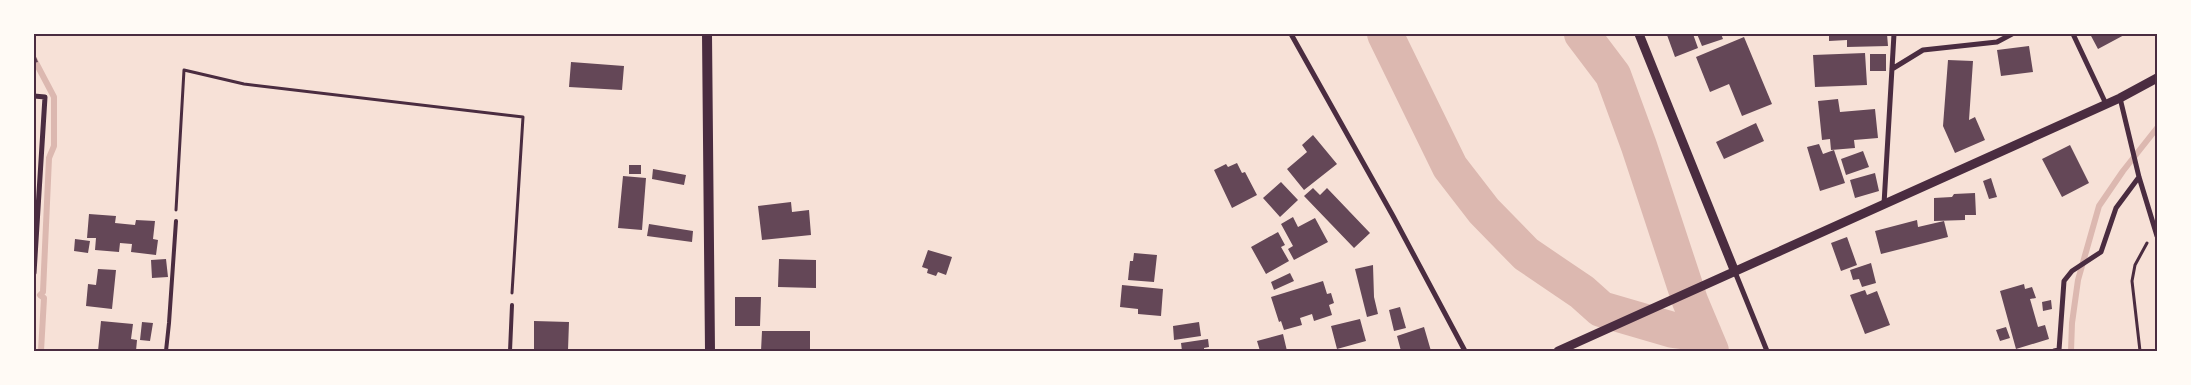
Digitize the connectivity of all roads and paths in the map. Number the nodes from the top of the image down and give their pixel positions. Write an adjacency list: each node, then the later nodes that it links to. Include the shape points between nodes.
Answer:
1 (707, 34): 22 (main road)
2 (1291, 34): 23 (street)
3 (1639, 34): 17 (street)
4 (1894, 34): 7 (street)
5 (2012, 34): 7 (street, via 1997,42 1923,50)
6 (2073, 34): 11 (street)
7 (1892, 69): 13 (street)
8 (2157, 78): 10 (street)
9 (34, 96): 18 (street, via 45,97)
10 (2120, 98): 11 (street); 12 (street)
11 (2106, 104): 13 (street)
12 (2139, 177): 15 (street); 26 (street, via 2116,208 2101,252 2072,271 2064,281 2059,350)
13 (1884, 204): 17 (street)
14 (176, 220): 19 (path, via 184,70 244,84 523,117); 20 (lane)
15 (2154, 229): 16 (street); 27 (path, via 2135,265 2132,281)
16 (2157, 236)
17 (1735, 272): 24 (street); 25 (street)
18 (34, 273)
19 (512, 305): 21 (lane)
20 (166, 351)
21 (510, 351)
22 (710, 351)
23 (1465, 351)
24 (1558, 351)
25 (1767, 351)
26 (2054, 351)
27 (2140, 351)

